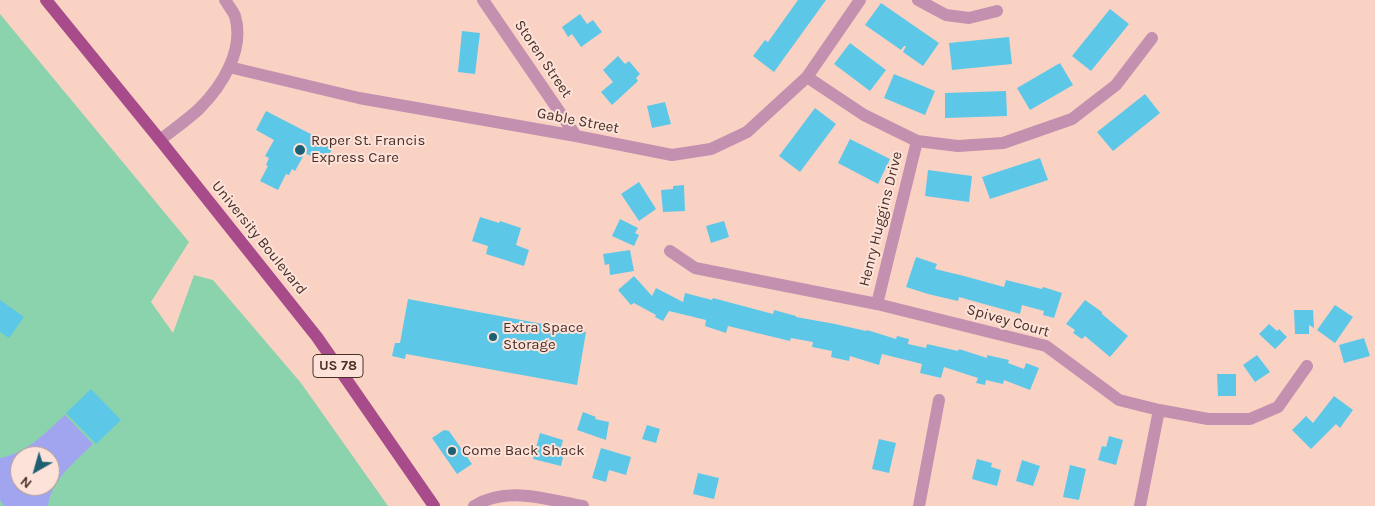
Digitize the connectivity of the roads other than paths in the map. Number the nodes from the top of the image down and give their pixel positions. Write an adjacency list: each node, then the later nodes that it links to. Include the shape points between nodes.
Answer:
1 (46, 0): 11 (main road, University Boulevard / US 78)
2 (224, 0): 8 (street, via 234,16 238,39)
3 (483, 0): 10 (street, Storen Street)
4 (860, 0): 9 (street, Gable Street)
5 (918, 0): 6 (street, via 946,15 968,18)
6 (997, 11)
7 (1152, 38): 12 (street, via 1116,85 1072,119 1003,143 958,146)
8 (229, 67): 10 (street, Gable Street, via 359,98); 11 (street, via 199,109)
9 (807, 77): 10 (street, Gable Street, via 747,132 711,149 672,155); 12 (street, via 864,115)
10 (576, 136)
11 (160, 140): 18 (main road, University Boulevard / US 78, via 322,344)
12 (918, 141): 14 (street, Henry Huggins Drive)
13 (670, 251): 14 (street, Spivey Court, via 695,268)
14 (877, 304): 17 (street, Spivey Court, via 1046,346 1120,400)
15 (1307, 366): 17 (street, Spivey Court, via 1278,406 1250,419 1208,419)
16 (939, 400): 21 (street)
17 (1159, 410): 22 (street)
18 (434, 506)
19 (474, 506): 20 (street, via 503,496 523,494)
20 (583, 506)
21 (919, 506)
22 (1140, 506)

